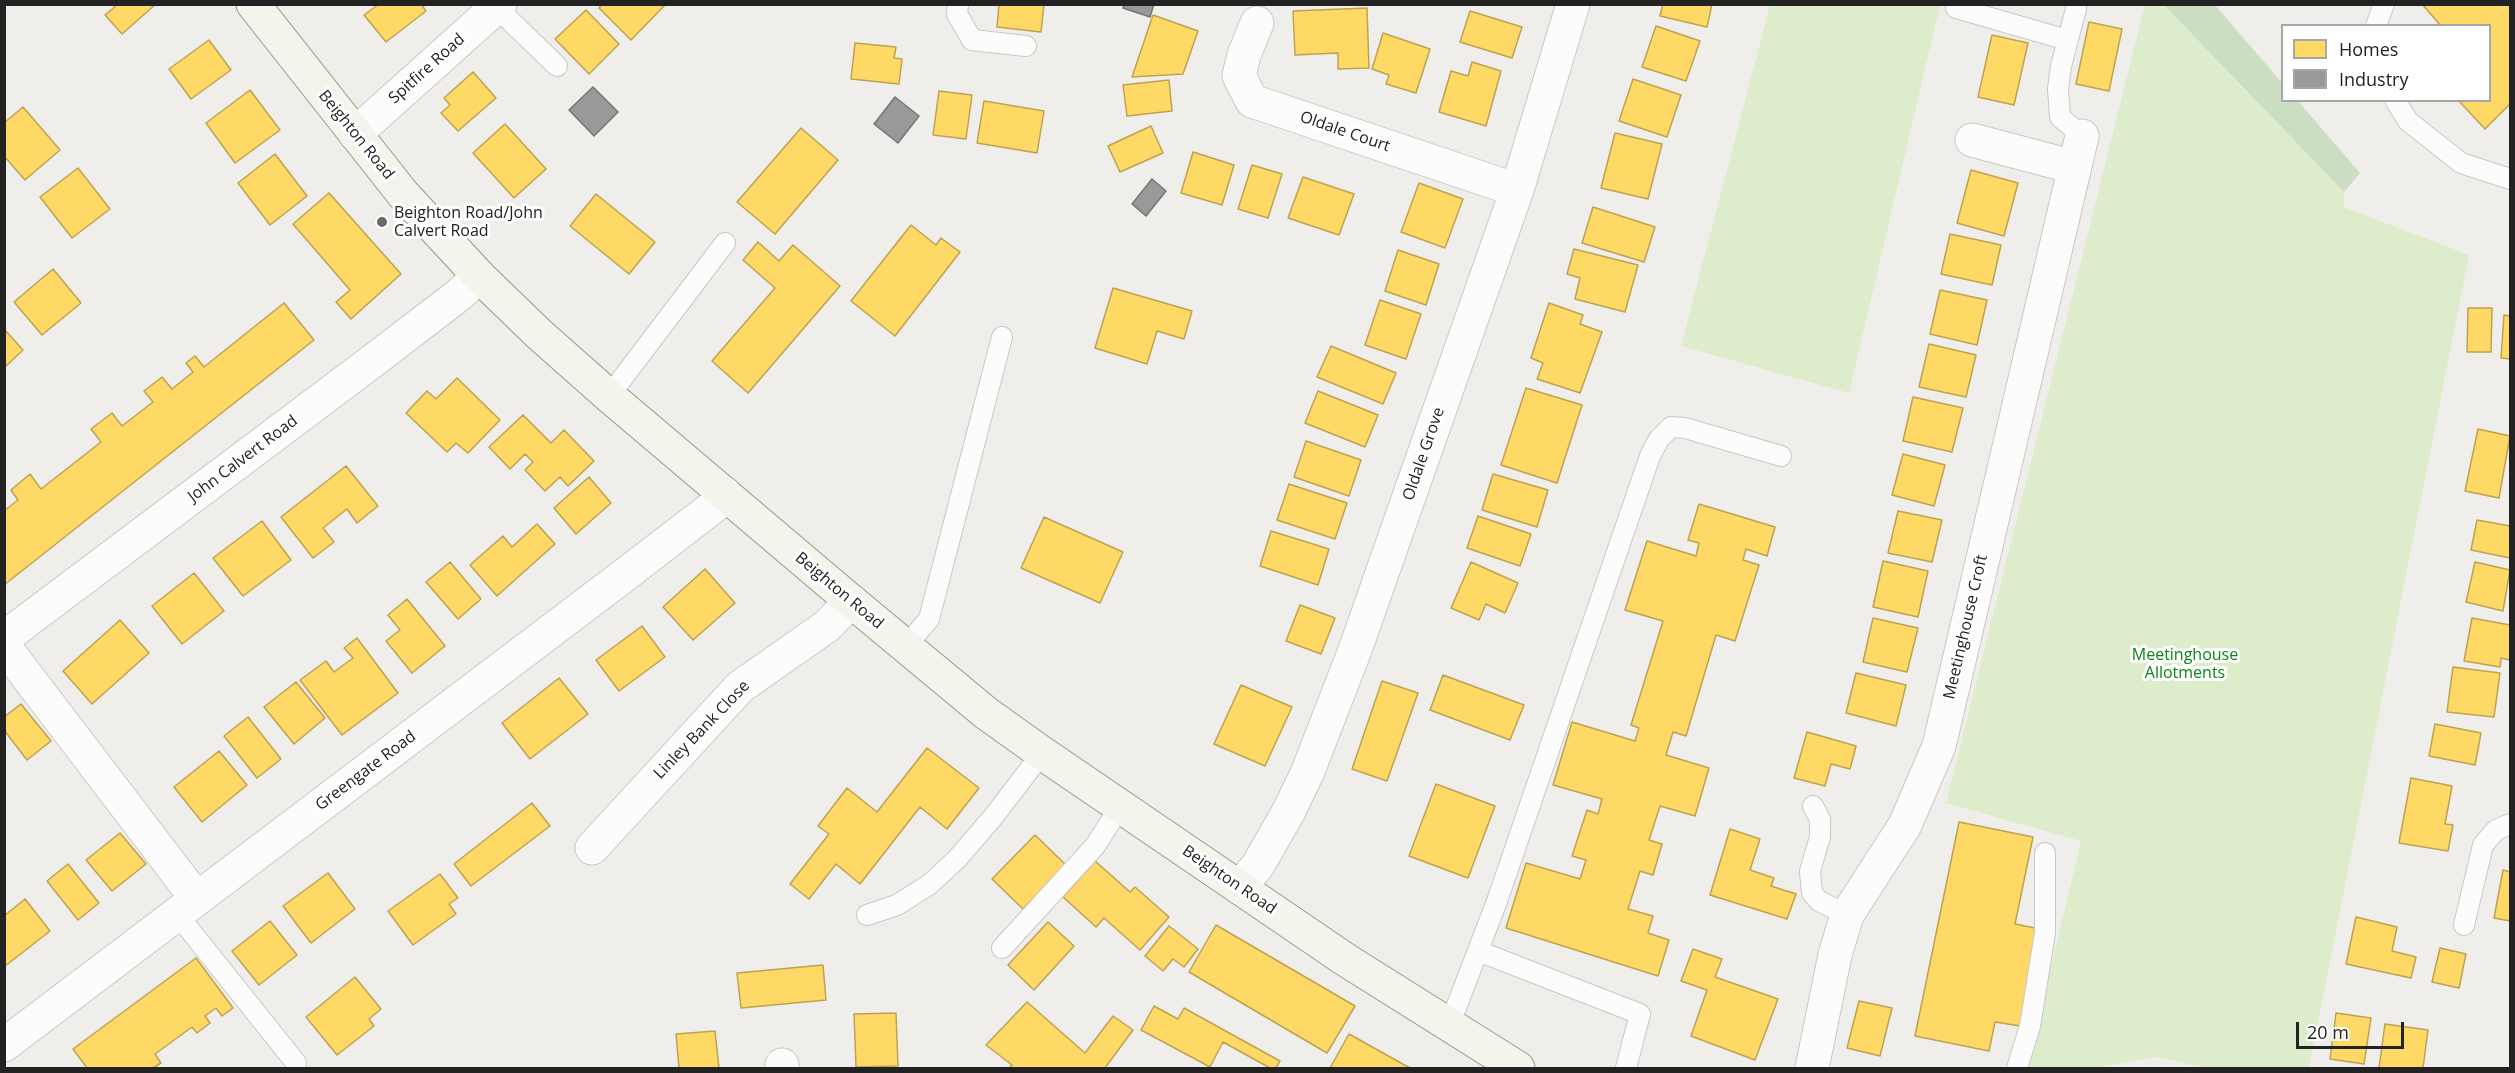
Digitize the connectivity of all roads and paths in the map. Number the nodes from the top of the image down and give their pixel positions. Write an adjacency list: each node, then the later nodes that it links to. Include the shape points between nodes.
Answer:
1 (254, 4): 14 (street, Beighton Road)
2 (958, 4): 11 (lane, via 957,14 972,40)
3 (1573, 4): 19 (street, Oldale Grove)
4 (2384, 4): 9 (lane)
5 (499, 6): 12 (lane); 14 (street, Spitfire Road)
6 (1956, 8): 10 (lane)
7 (2076, 9): 10 (lane)
8 (1257, 23): 19 (street, Oldale Court, via 1239,76 1252,101)
9 (2377, 24)
10 (2067, 40): 15 (lane, via 2058,90 2060,117)
11 (1026, 46)
12 (557, 66)
13 (2396, 102): 18 (lane, via 2408,121 2461,163)
14 (354, 134): 21 (street, Beighton Road)
15 (2082, 136): 17 (street, Meetinghouse Croft)
16 (1972, 140): 17 (street)
17 (2074, 167): 39 (street, Meetinghouse Croft, via 1939,746 1905,825)
18 (2511, 179)
19 (1517, 190): 36 (street, Oldale Grove, via 1355,650 1308,771 1258,865)
20 (725, 243): 23 (lane)
21 (478, 276): 23 (street, Beighton Road); 27 (street, John Calvert Road, via 370,363)
22 (1002, 336): 29 (lane, via 929,619)
23 (609, 396): 25 (street, Beighton Road)
24 (1781, 456): 42 (lane, via 1685,428 1671,428 1659,439)
25 (724, 493): 26 (street, Beighton Road); 37 (street, Greengate Road, via 713,507)
26 (851, 601): 29 (street, Beighton Road); 34 (street, Linley Bank Close, via 827,626 740,687)
27 (4, 638)
28 (4, 646): 37 (street)
29 (905, 646): 30 (street, Beighton Road)
30 (1042, 753): 31 (street, Beighton Road); 38 (lane, via 994,816 930,884 897,905)
31 (1120, 807): 36 (street, Beighton Road); 41 (lane, via 1095,846)
32 (1813, 807): 39 (lane, via 1820,819 1820,837 1810,871 1812,893 1819,901)
33 (2511, 824): 40 (lane, via 2496,830 2483,845)
34 (592, 848)
35 (2045, 853): 49 (lane, via 2045,933 2030,1026)
36 (1240, 888): 43 (street, Beighton Road)
37 (187, 907): 44 (street, Greengate Road); 45 (lane)
38 (867, 915)
39 (1847, 915): 48 (street, Meetinghouse Croft)
40 (2464, 925)
41 (1002, 948)
42 (1479, 951): 43 (lane); 47 (lane, via 1640,1014)
43 (1449, 1026): 46 (street, Beighton Road)
44 (4, 1045)
45 (296, 1064)
46 (1518, 1068)
47 (1626, 1068)
48 (1812, 1068)
49 (2017, 1068)

